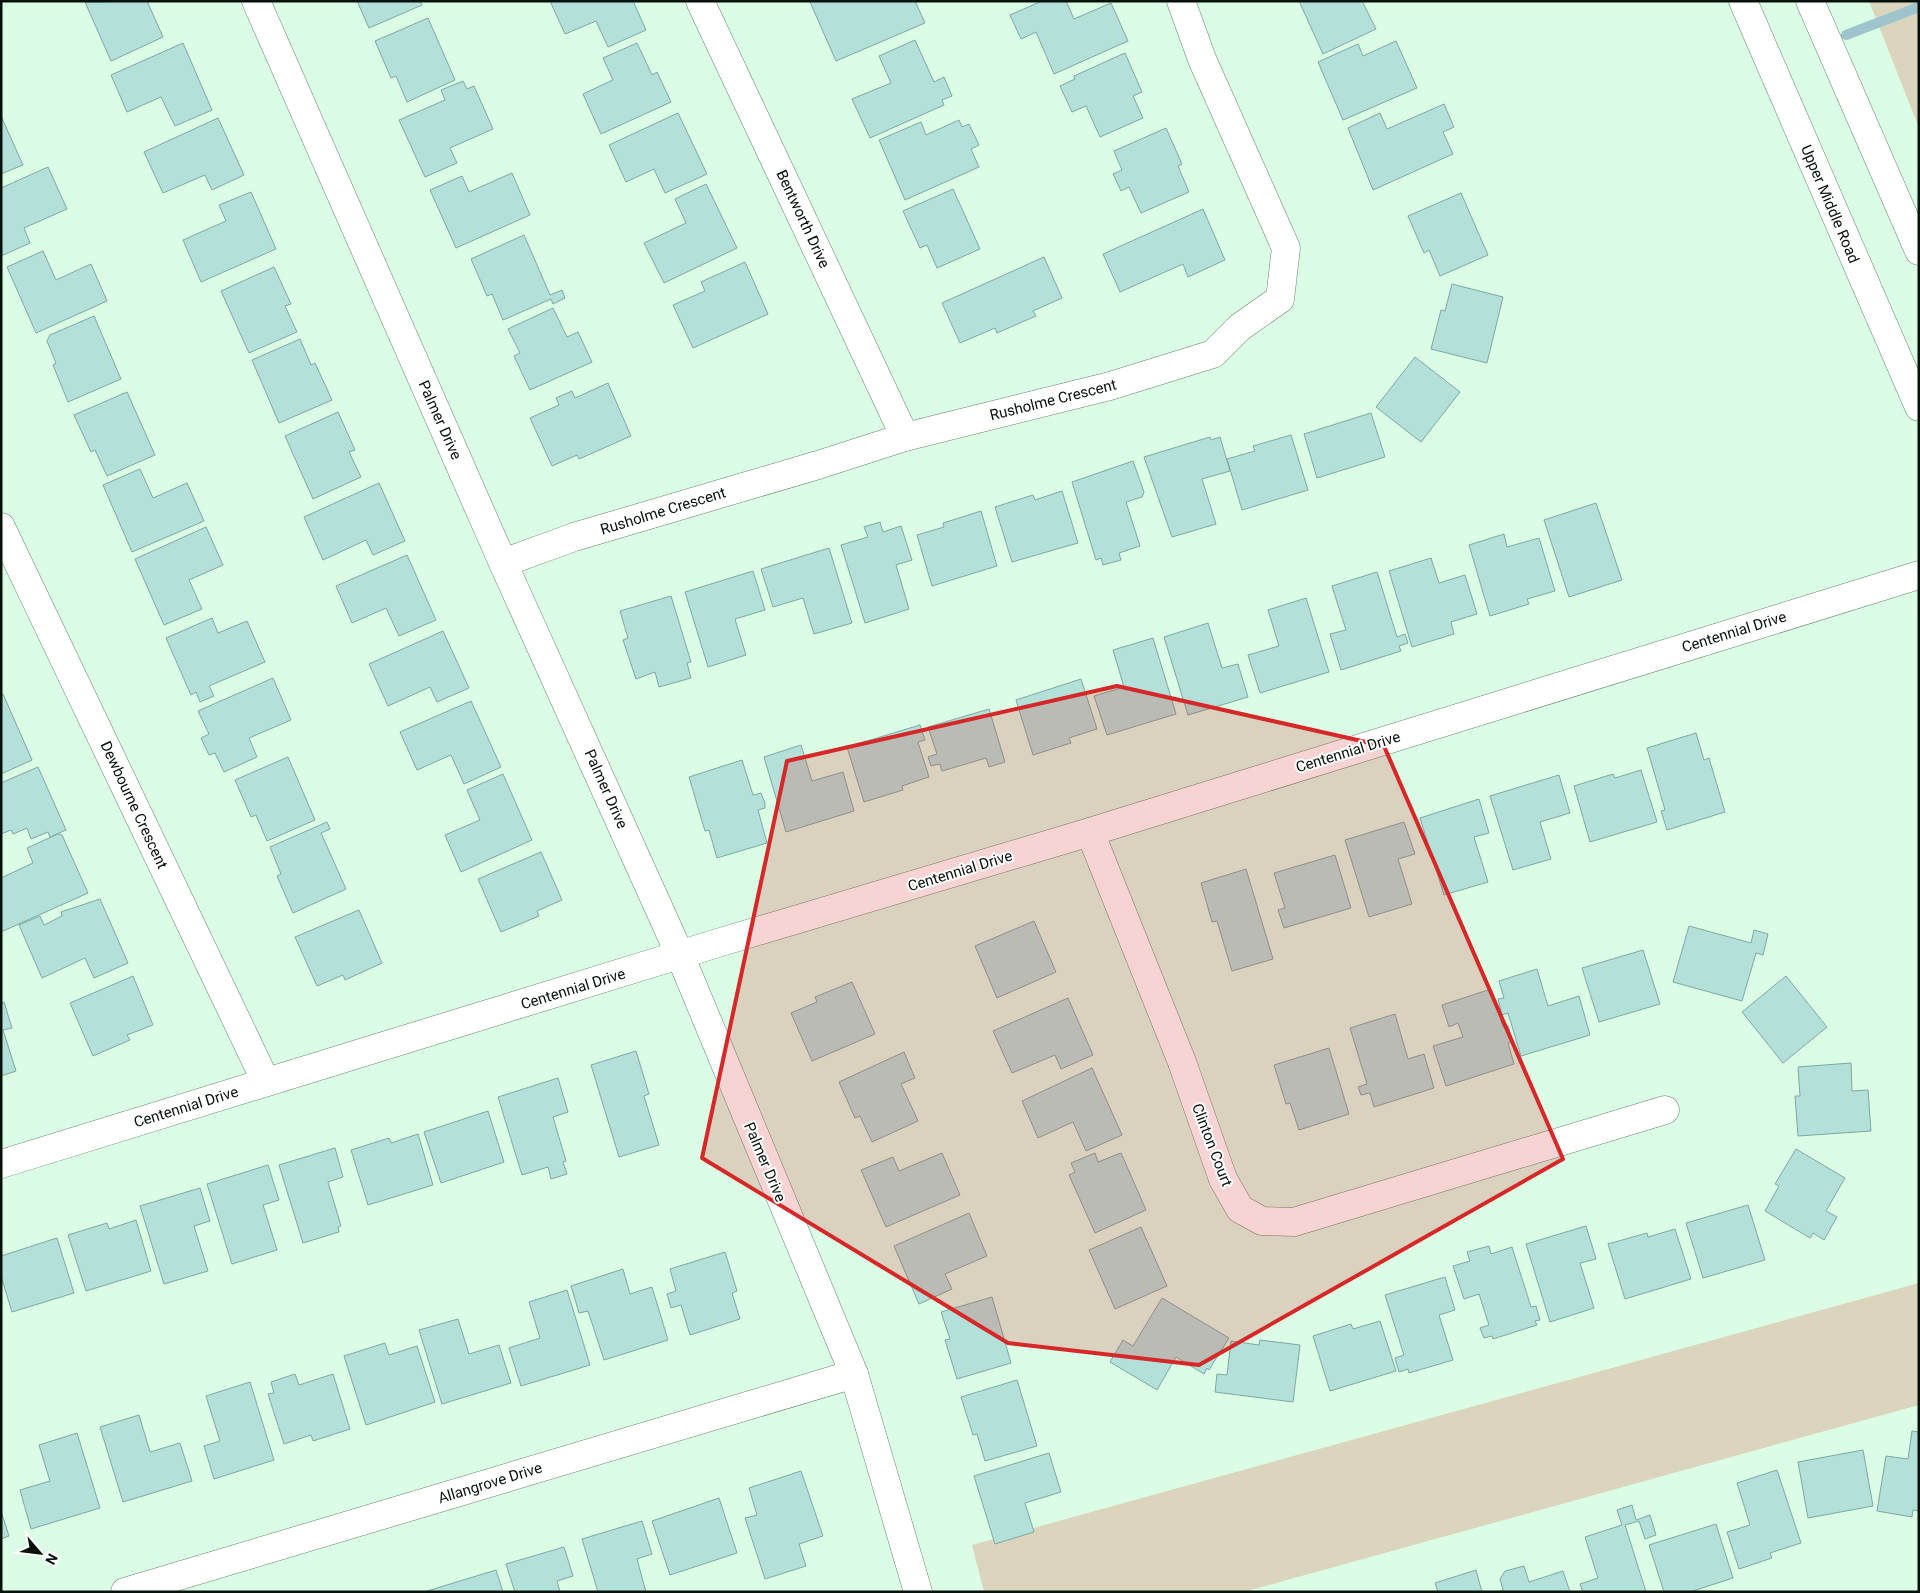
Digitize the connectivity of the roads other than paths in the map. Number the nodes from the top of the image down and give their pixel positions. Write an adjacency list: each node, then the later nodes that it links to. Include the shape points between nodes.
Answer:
1 (256, 1): 10 (street, Palmer Drive)
2 (700, 1): 8 (street, Bentworth Drive)
3 (1180, 1): 8 (street, Rusholme Crescent, via 1202,60 1286,248 1280,299 1240,327 1213,354 1110,386)
4 (1743, 1): 7 (street, Upper Middle Road)
5 (1810, 1): 6 (street)
6 (1919, 251)
7 (1919, 407)
8 (905, 437): 10 (street, Rusholme Crescent, via 574,537)
9 (1, 527): 14 (street, Dewbourne Crescent)
10 (503, 563): 13 (street, Palmer Drive)
11 (1919, 575): 12 (street, Centennial Drive)
12 (1090, 832): 13 (street, Centennial Drive); 15 (street, Clinton Court, via 1182,1062 1223,1180 1240,1209 1262,1221 1294,1222)
13 (680, 955): 14 (street, Centennial Drive); 17 (street, Palmer Drive)
14 (266, 1082): 16 (street, Centennial Drive)
15 (1666, 1110)
16 (1, 1164)
17 (854, 1374): 18 (street, Allangrove Drive); 19 (street, Palmer Drive)
18 (125, 1592)
19 (918, 1592)

